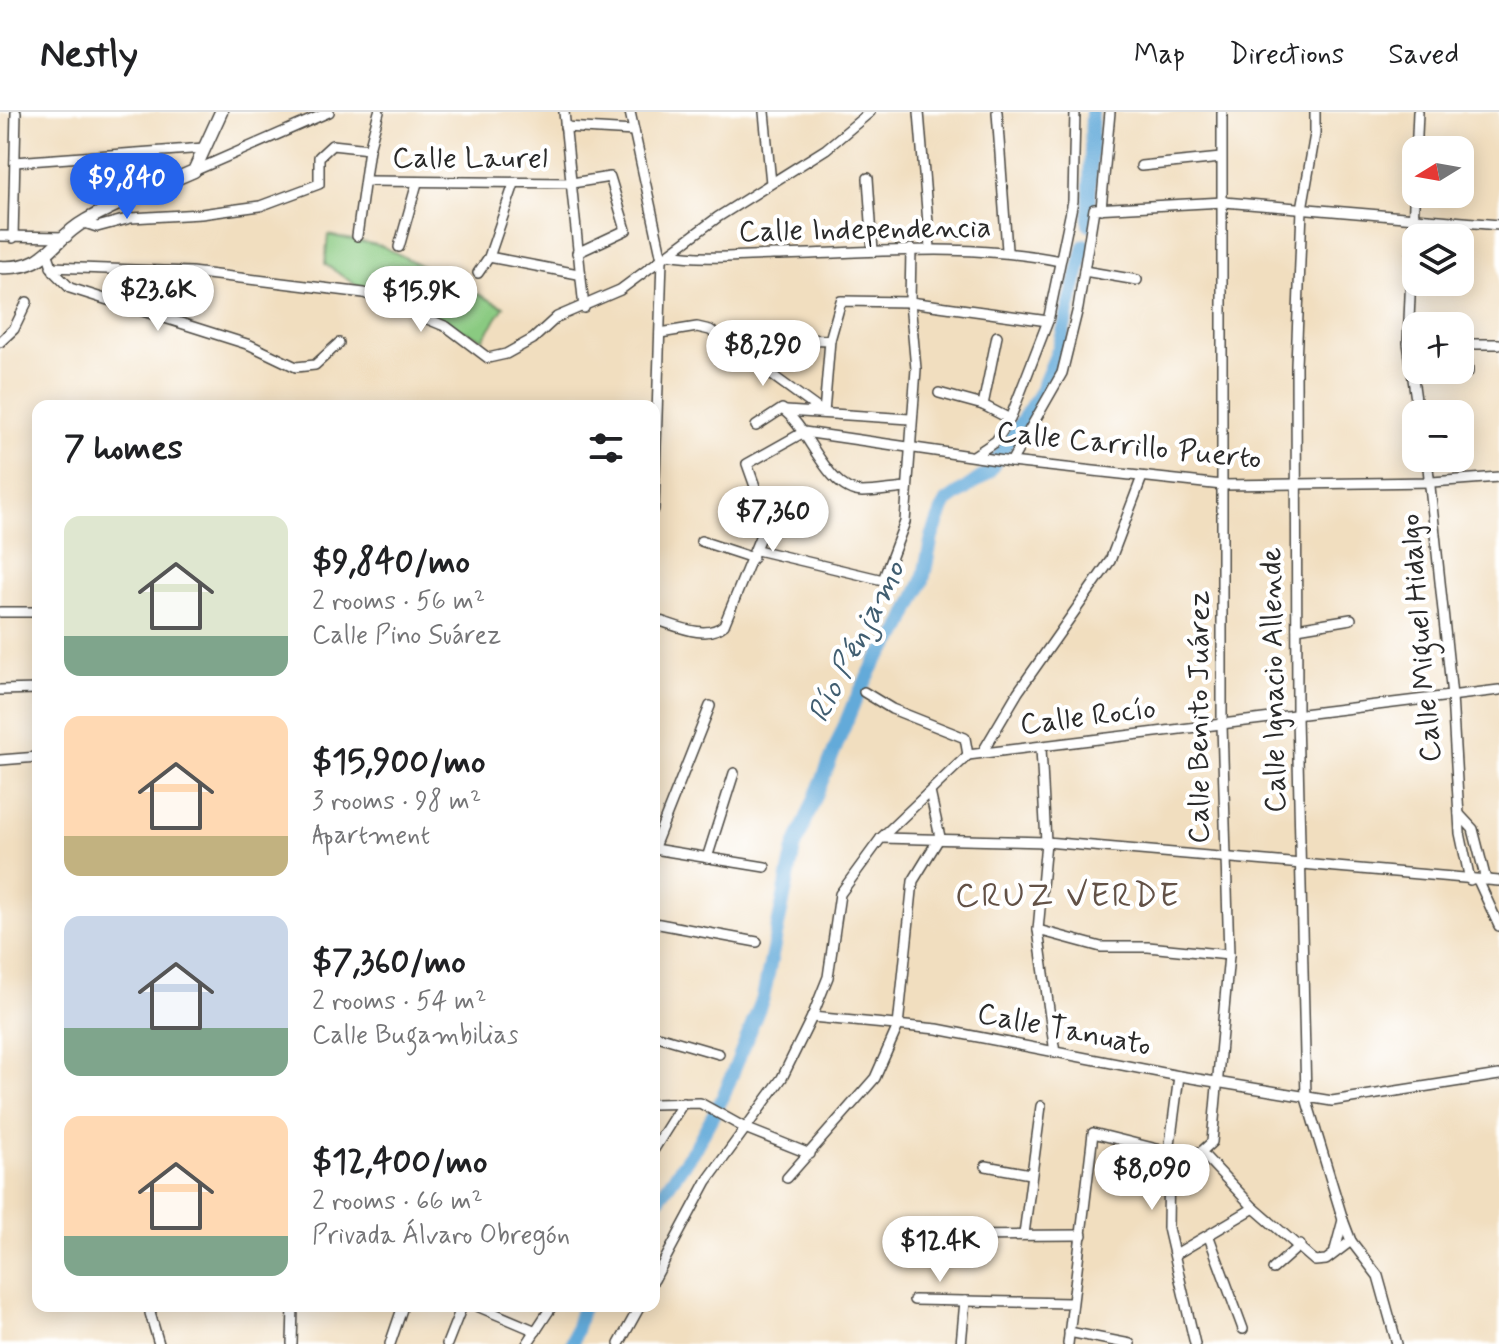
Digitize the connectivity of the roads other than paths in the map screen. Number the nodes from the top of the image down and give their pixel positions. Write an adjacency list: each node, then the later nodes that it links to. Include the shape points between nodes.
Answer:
1 (16, 112): 21 (street)
2 (221, 112): 18 (street)
3 (329, 112): 23 (street)
4 (379, 112): 19 (street)
5 (564, 112): 16 (street)
6 (630, 112): 17 (street)
7 (764, 112): 28 (street)
8 (870, 112): 28 (street, via 826,149)
9 (919, 112): 41 (street)
10 (997, 112): 43 (street)
11 (1075, 112): 49 (street, via 1073,201)
12 (1110, 112): 31 (street)
13 (1222, 112): 20 (street, Calle Benito Juárez)
14 (1315, 112): 32 (street, Calle Ignacio Allende)
15 (1418, 112): 33 (street)
16 (565, 127): 17 (street); 27 (street)
17 (634, 131): 47 (street)
18 (204, 148): 21 (street); 23 (street)
19 (369, 149): 25 (street); 34 (street, via 332,145 319,157 319,184 260,206 131,218 97,227)
20 (1221, 158): 22 (street); 30 (street, Calle Benito Juárez)
21 (15, 162): 39 (street)
22 (1141, 166)
23 (194, 171): 34 (street)
24 (868, 178): 44 (street)
25 (367, 181): 26 (street, Calle Laurel); 37 (street)
26 (417, 183): 29 (street, Calle Laurel); 40 (street)
27 (572, 183): 29 (street, Calle Laurel); 45 (street); 45 (street, Calle Laurel, via 610,177 626,225 623,233)
28 (771, 183): 47 (street)
29 (514, 184): 46 (street)
30 (1224, 202): 31 (street); 32 (street); 85 (street, Calle Benito Juárez)
31 (1098, 209): 51 (street)
32 (1302, 209): 33 (street); 84 (street, Calle Ignacio Allende)
33 (1413, 218): 35 (street); 58 (street)
34 (82, 222): 38 (street)
35 (1499, 225)
36 (0, 236): 39 (street)
37 (357, 236)
38 (67, 237): 39 (street); 48 (street)
39 (13, 238)
40 (399, 247)
41 (930, 248): 42 (street, Calle Independencia); 43 (street, Calle Independencia)
42 (911, 249): 44 (street, Calle Independencia); 56 (street)
43 (1007, 250): 49 (street, Calle Independencia)
44 (873, 251): 47 (street, Calle Independencia)
45 (577, 253): 53 (street)
46 (489, 257): 52 (street); 53 (street)
47 (665, 257): 57 (street); 60 (street)
48 (50, 261): 50 (street); 57 (street, via 364,293 447,327 488,358 506,354 557,317); 65 (street, via 70,288 250,345 296,367 315,365)
49 (1060, 261): 59 (street)
50 (0, 267)
51 (1084, 271): 54 (street); 79 (street, via 1062,373)
52 (478, 273)
53 (578, 274): 57 (street)
54 (1137, 280)
55 (27, 302): 64 (street, via 14,329)
56 (910, 302): 59 (street); 63 (street, via 841,301); 73 (street, via 916,369)
57 (584, 308)
58 (1412, 312)
59 (1048, 321): 74 (street)
60 (660, 333): 62 (street, via 697,327); 69 (street)
61 (997, 336): 70 (street)
62 (722, 337): 63 (street); 72 (street)
63 (830, 340): 72 (street)
64 (0, 342)
65 (339, 343)
66 (1474, 344): 67 (street)
67 (1499, 344)
68 (939, 393): 70 (street)
69 (658, 400)
70 (983, 405): 74 (street)
71 (784, 410): 72 (street); 75 (street); 76 (street)
72 (824, 413): 73 (street)
73 (910, 419): 77 (street)
74 (1010, 419): 78 (street)
75 (756, 426)
76 (804, 432): 77 (street, Calle Carrillo Puerto); 86 (street, via 822,462 849,489); 88 (street, via 747,464 767,520)
77 (908, 445): 78 (street, Calle Carrillo Puerto); 86 (street)
78 (979, 455): 79 (street, Calle Carrillo Puerto)
79 (1006, 461): 81 (street, Calle Carrillo Puerto)
80 (1430, 472): 83 (street, Calle Miguel Hidalgo)
81 (1142, 477): 85 (street, Calle Carrillo Puerto); 103 (street, via 1110,561)
82 (1499, 477): 83 (street, Calle Carrillo Puerto)
83 (1432, 482): 84 (street, Calle Carrillo Puerto); 98 (street, Calle Miguel Hidalgo)
84 (1295, 484): 85 (street, Calle Carrillo Puerto); 93 (street, Calle Ignacio Allende)
85 (1222, 485): 101 (street, Calle Benito Juárez)
86 (906, 488): 88 (street, via 905,522 883,580)
87 (701, 541): 88 (street)
88 (755, 554): 92 (street, via 724,625 716,631 693,631)
89 (0, 612): 90 (street)
90 (32, 612)
91 (1351, 619): 93 (street)
92 (660, 621)
93 (1297, 628): 100 (street, Calle Ignacio Allende)
94 (32, 689): 95 (street)
95 (0, 690)
96 (1499, 690): 98 (street, Calle Rocío)
97 (864, 692): 104 (street, via 965,738)
98 (1452, 696): 100 (street, Calle Rocío); 109 (street, Calle Miguel Hidalgo)
99 (710, 706): 110 (street)
100 (1297, 716): 101 (street, Calle Rocío); 117 (street, Calle Ignacio Allende)
101 (1222, 725): 102 (street, Calle Rocío); 115 (street, Calle Benito Juárez)
102 (1041, 748): 103 (street, Calle Rocío); 113 (street)
103 (982, 753): 104 (street, Calle Rocío)
104 (968, 755): 108 (street)
105 (32, 757): 106 (street)
106 (0, 760)
107 (734, 773): 116 (street)
108 (930, 792): 111 (street); 112 (street)
109 (1459, 814): 119 (street, Calle Miguel Hidalgo); 119 (street, Calle Miguel Hidalgo, via 1473,829)
110 (660, 833)
111 (940, 837): 112 (street); 113 (street); 127 (street, via 913,881)
112 (878, 842): 126 (street, via 840,894 828,977)
113 (1046, 842): 115 (street); 123 (street)
114 (660, 849): 116 (street)
115 (1224, 856): 117 (street); 125 (street, Calle Benito Juárez)
116 (707, 858): 118 (street)
117 (1300, 863): 119 (street); 134 (street, Calle Ignacio Allende)
118 (765, 867)
119 (1478, 880): 120 (street); 122 (street, Calle Miguel Hidalgo)
120 (1499, 881)
121 (660, 924): 124 (street)
122 (1499, 926)
123 (1038, 930): 125 (street, via 1101,947); 129 (street)
124 (757, 942)
125 (1229, 955): 133 (street, Calle Benito Juárez)
126 (812, 1017): 127 (street, Calle Tanuato); 138 (street, via 782,1078)
127 (898, 1026): 129 (street, Calle Tanuato); 142 (street, via 875,1078)
128 (660, 1037): 130 (street)
129 (1055, 1053): 132 (street, Calle Tanuato)
130 (719, 1054)
131 (1499, 1075): 134 (street, Calle Tanuato, via 1332,1101)
132 (1179, 1076): 133 (street, Calle Tanuato); 140 (street)
133 (1218, 1082): 134 (street, Calle Tanuato); 141 (street, Calle Benito Juárez, via 1212,1142)
134 (1306, 1098): 147 (street, Calle Ignacio Allende)
135 (683, 1103): 136 (street); 138 (street, via 700,1103); 139 (street)
136 (660, 1104)
137 (1041, 1106): 144 (street)
138 (745, 1128): 142 (street); 156 (street, via 707,1181)
139 (660, 1139)
140 (1169, 1152): 141 (street); 149 (street, via 1093,1133); 155 (street, via 1168,1228)
141 (1201, 1152): 146 (street)
142 (810, 1154): 145 (street)
143 (986, 1166): 144 (street)
144 (1030, 1174): 148 (street)
145 (787, 1178)
146 (1254, 1208): 151 (street); 153 (street)
147 (1343, 1220): 152 (street, Calle Ignacio Allende); 154 (street)
148 (1024, 1234): 149 (street); 150 (street)
149 (1082, 1235): 160 (street)
150 (945, 1236)
151 (1209, 1237): 155 (street); 168 (street)
152 (1351, 1241): 154 (street); 181 (street, Calle Ignacio Allende, via 1378,1276)
153 (1300, 1245): 154 (street, via 1320,1262); 157 (street)
154 (1335, 1250)
155 (1176, 1254): 180 (street)
156 (660, 1269)
157 (1273, 1269)
158 (914, 1300): 159 (street)
159 (965, 1301): 160 (street); 177 (street)
160 (1071, 1303): 170 (street)
161 (150, 1312): 171 (street)
162 (293, 1312): 172 (street)
163 (401, 1312): 173 (street)
164 (460, 1312): 174 (street)
165 (491, 1312): 169 (street)
166 (548, 1312): 169 (street)
167 (637, 1312): 176 (street)
168 (1243, 1329)
169 (536, 1331): 175 (street)
170 (1069, 1332): 178 (street); 179 (street)
171 (159, 1344)
172 (292, 1344)
173 (390, 1344)
174 (447, 1344)
175 (527, 1344)
176 (619, 1344)
177 (961, 1344)
178 (1068, 1344)
179 (1130, 1344)
180 (1195, 1344)
181 (1397, 1344)

